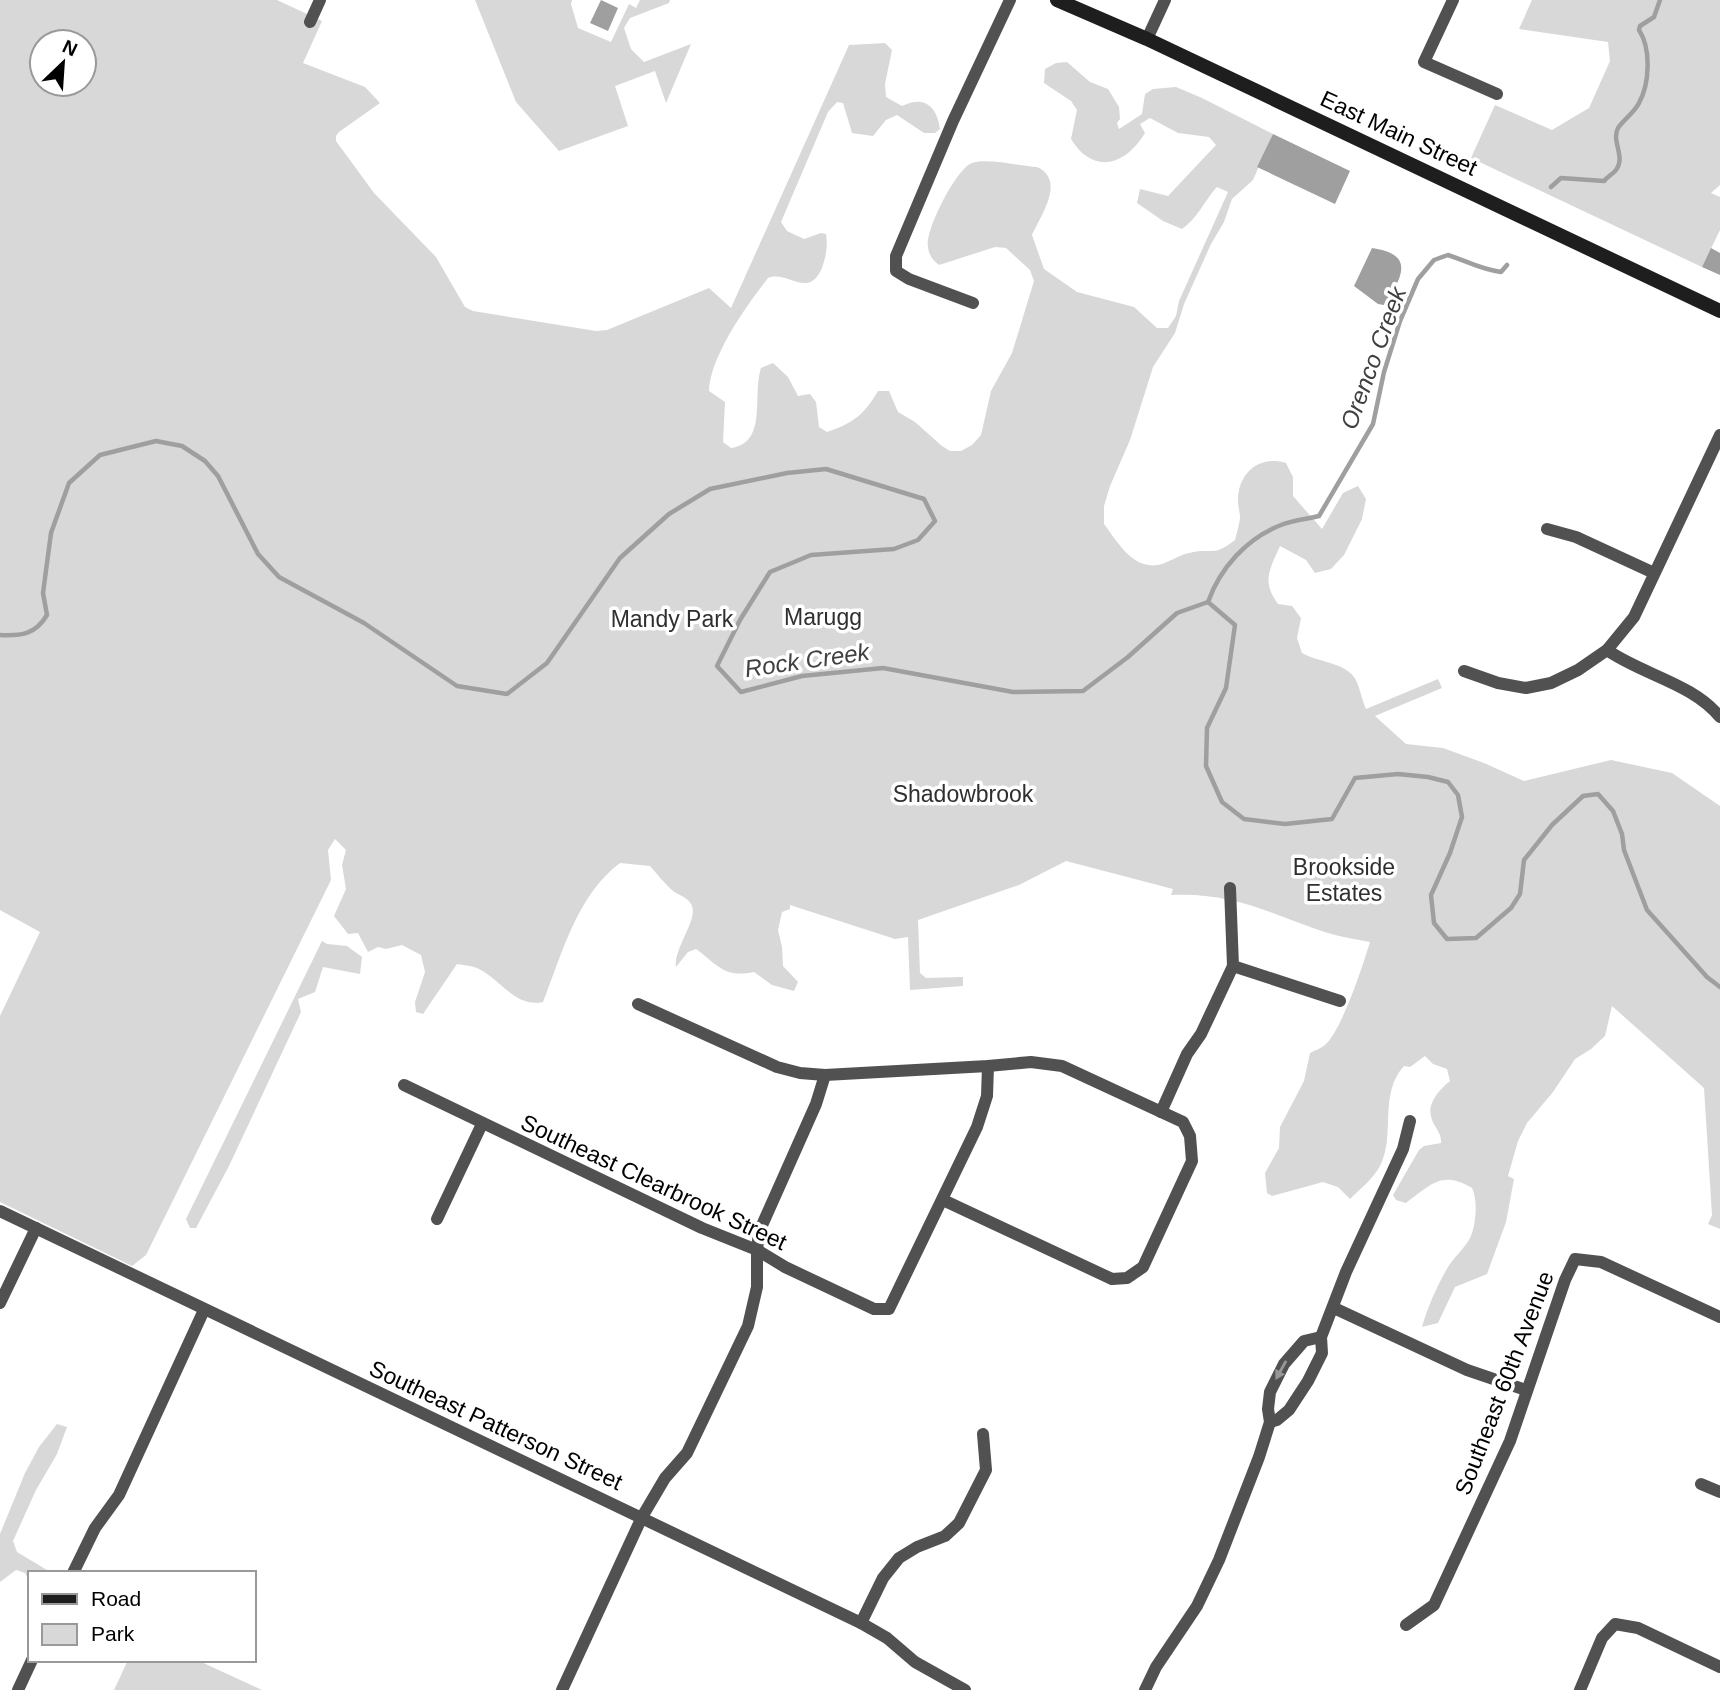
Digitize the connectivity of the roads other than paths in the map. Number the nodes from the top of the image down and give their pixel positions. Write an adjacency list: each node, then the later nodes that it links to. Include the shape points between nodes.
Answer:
1 (320, 0): 6 (street)
2 (1010, 0): 9 (street, via 896,256 896,271 909,279)
3 (1057, 0): 7 (main road, East Main Street)
4 (1165, 0): 7 (street)
5 (1453, 0): 8 (street, via 1424,62)
6 (310, 22)
7 (1147, 39): 10 (main road, East Main Street)
8 (1497, 94)
9 (974, 303)
10 (1720, 311)
11 (1720, 435): 12 (street)
12 (1717, 450): 14 (street)
13 (1547, 529): 14 (street, via 1576,537)
14 (1654, 573): 15 (street, via 1634,617)
15 (1607, 650): 16 (street, via 1551,683 1526,688); 17 (street, via 1698,696)
16 (1464, 671)
17 (1720, 718)
18 (1230, 888): 19 (street)
19 (1233, 966): 20 (street); 25 (street)
20 (1340, 1001)
21 (638, 1004): 23 (street, via 778,1067)
22 (988, 1066): 23 (street); 25 (street, via 1031,1062 1062,1066); 28 (street, via 987,1096)
23 (825, 1075): 32 (street, via 766,1212)
24 (404, 1085): 27 (street, Southeast Clearbrook Street)
25 (1161, 1112): 28 (street, via 1183,1122 1190,1136 1192,1161 1143,1267 1127,1278 1112,1279)
26 (1410, 1121): 34 (street, via 1403,1149)
27 (482, 1124): 30 (street); 32 (street, Southeast Clearbrook Street)
28 (943, 1200): 32 (street, Southeast Clearbrook Street, via 889,1309 874,1309)
29 (0, 1211): 31 (street, Southeast Patterson Street)
30 (437, 1219)
31 (36, 1228): 33 (street); 35 (street, Southeast Patterson Street)
32 (757, 1250): 43 (street, via 757,1287 748,1326 687,1452)
33 (0, 1303)
34 (1334, 1308): 37 (street); 38 (street, via 1467,1370)
35 (204, 1310): 43 (street, Southeast Patterson Street); 44 (street, via 119,1495 95,1528)
36 (1720, 1317): 38 (street, Southeast 60th Avenue, via 1601,1262 1575,1259)
37 (1321, 1337): 39 (street, via 1322,1353 1308,1381 1289,1410); 39 (street, one-way to 39, via 1304,1341 1284,1363 1270,1392)
38 (1526, 1390): 46 (street, Southeast 60th Avenue, via 1510,1441 1434,1605)
39 (1270, 1422): 52 (street, via 1219,1560 1197,1606)
40 (983, 1434): 45 (street, via 986,1470 959,1523 945,1536 899,1558 883,1578)
41 (1701, 1484): 42 (street)
42 (1720, 1492)
43 (642, 1517): 45 (street, Southeast Patterson Street); 50 (street)
44 (75, 1571)
45 (861, 1623): 51 (street, Southeast Patterson Street, via 915,1662)
46 (1406, 1625)
47 (31, 1662): 49 (street)
48 (1720, 1667): 53 (street, via 1638,1628 1615,1624 1602,1638)
49 (18, 1690)
50 (562, 1690)
51 (965, 1690)
52 (1145, 1690)
53 (1580, 1690)

